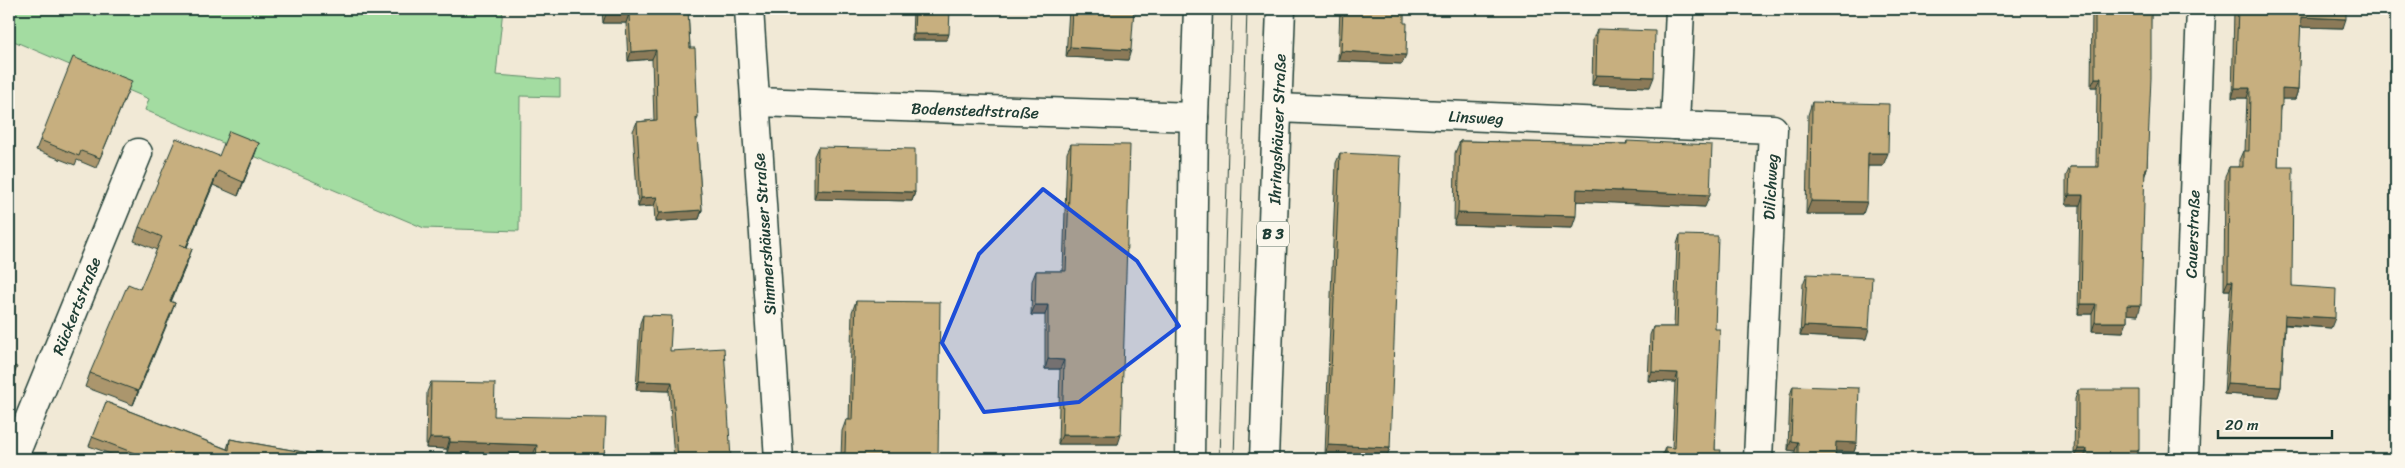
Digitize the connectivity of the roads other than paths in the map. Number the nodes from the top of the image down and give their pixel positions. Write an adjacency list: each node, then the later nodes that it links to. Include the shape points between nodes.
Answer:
1 (749, 9): 6 (street, Simmershäuser Straße)
2 (1198, 9): 8 (street)
3 (1281, 9): 7 (street, Ihringshäuser Straße / B 3)
4 (1680, 9): 9 (street)
5 (2201, 9): 16 (street, Cauerstraße)
6 (755, 102): 8 (street, Bodenstedtstraße); 12 (street, Simmershäuser Straße)
7 (1278, 108): 9 (street, Linsweg); 14 (street, Ihringshäuser Straße / B 3)
8 (1194, 117): 13 (street)
9 (1675, 126): 15 (street, Dilichweg, via 1773,129)
10 (138, 153): 11 (street, Rückertstraße)
11 (13, 459)
12 (779, 459)
13 (1190, 459)
14 (1264, 459)
15 (1758, 459)
16 (2184, 459)

